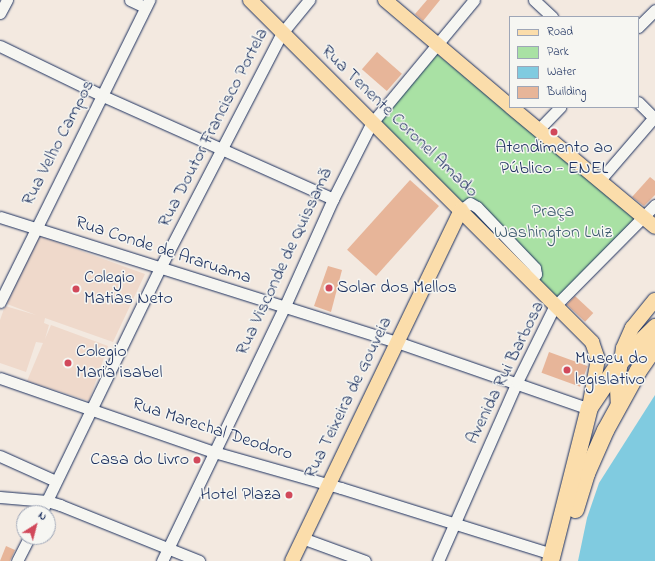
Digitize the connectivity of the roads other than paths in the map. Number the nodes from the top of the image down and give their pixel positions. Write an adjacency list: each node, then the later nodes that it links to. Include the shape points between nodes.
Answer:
1 (7, 0): 10 (street)
2 (130, 0): 8 (street)
3 (250, 0): 13 (main road, Rua Tenente Coronel Amado)
4 (309, 0): 13 (street, Rua Doutor Francisco Portela)
5 (385, 0): 14 (main road)
6 (474, 0): 14 (street, Rua Visconde de Quissamã)
7 (541, 2): 11 (street)
8 (147, 4): 16 (street, Rua Velho Campos)
9 (655, 10): 12 (street)
10 (0, 13)
11 (551, 16)
12 (639, 26)
13 (282, 33): 22 (main road, Rua Tenente Coronel Amado); 24 (street, Rua Doutor Francisco Portela)
14 (437, 45): 18 (main road); 22 (street, Rua Visconde de Quissamã)
15 (0, 46): 16 (street)
16 (102, 96): 24 (street); 32 (street, Rua Velho Campos)
17 (639, 103): 21 (street)
18 (509, 106)
19 (511, 108): 23 (main road)
20 (559, 108): 23 (street)
21 (655, 118): 25 (street)
22 (371, 124): 26 (street, Rua Visconde de Quissamã); 28 (main road, Rua Tenente Coronel Amado)
23 (538, 130): 25 (main road)
24 (223, 150): 26 (street); 33 (street, Rua Doutor Francisco Portela)
25 (600, 180): 29 (main road)
26 (333, 199): 37 (street, Rua Visconde de Quissamã)
27 (655, 205): 29 (street, Avenida Rui Barbosa)
28 (461, 210): 36 (main road, Rua Tenente Coronel Amado); 39 (main road, Rua Teixeira de Gouveia)
29 (643, 216): 31 (main road); 36 (street, Avenida Rui Barbosa)
30 (0, 217): 32 (street, Rua Conde de Araruama)
31 (655, 227)
32 (34, 229): 33 (street, Rua Conde de Araruama); 35 (street, Rua Velho Campos)
33 (160, 268): 37 (street, Rua Conde de Araruama); 45 (street, Rua Doutor Francisco Portela)
34 (655, 300): 41 (main road, via 629,332)
35 (0, 302)
36 (554, 307): 43 (street, Avenida Rui Barbosa); 46 (main road, Rua Tenente Coronel Amado, via 592,342 598,359)
37 (284, 308): 39 (street, Rua Conde de Araruama); 48 (street, Rua Visconde de Quissamã)
38 (655, 327): 41 (highway)
39 (397, 342): 43 (street, Rua Conde de Araruama); 51 (main road, Rua Teixeira de Gouveia)
40 (655, 346): 44 (highway, via 638,370)
41 (620, 361): 44 (main road); 46 (highway)
42 (0, 378): 45 (street, Rua Marechal Deodoro)
43 (517, 382): 46 (street, Rua Conde de Araruama); 55 (street, Avenida Rui Barbosa)
44 (618, 408): 47 (highway)
45 (92, 410): 48 (street, Rua Marechal Deodoro); 50 (street, Rua Doutor Francisco Portela)
46 (588, 413): 47 (highway, via 592,430); 59 (highway)
47 (605, 430): 59 (highway)
48 (214, 452): 51 (street, Rua Marechal Deodoro); 58 (street, Rua Visconde de Quissamã)
49 (0, 456): 50 (street)
50 (56, 481): 53 (street, Rua Doutor Francisco Portela)
51 (328, 484): 55 (street, Rua Marechal Deodoro); 56 (main road, Rua Teixeira de Gouveia)
52 (0, 497): 53 (street)
53 (47, 501): 54 (street, Rua Doutor Francisco Portela); 58 (street)
54 (45, 505)
55 (455, 522): 59 (street, Rua Marechal Deodoro); 65 (street, Avenida Rui Barbosa)
56 (302, 538): 63 (main road, Rua Teixeira de Gouveia); 64 (street)
57 (25, 545): 60 (street)
58 (168, 549): 61 (street, Rua Visconde de Quissamã); 62 (street)
59 (554, 559)
60 (17, 561)
61 (162, 561)
62 (199, 561)
63 (292, 561)
64 (365, 561)
65 (438, 561)

